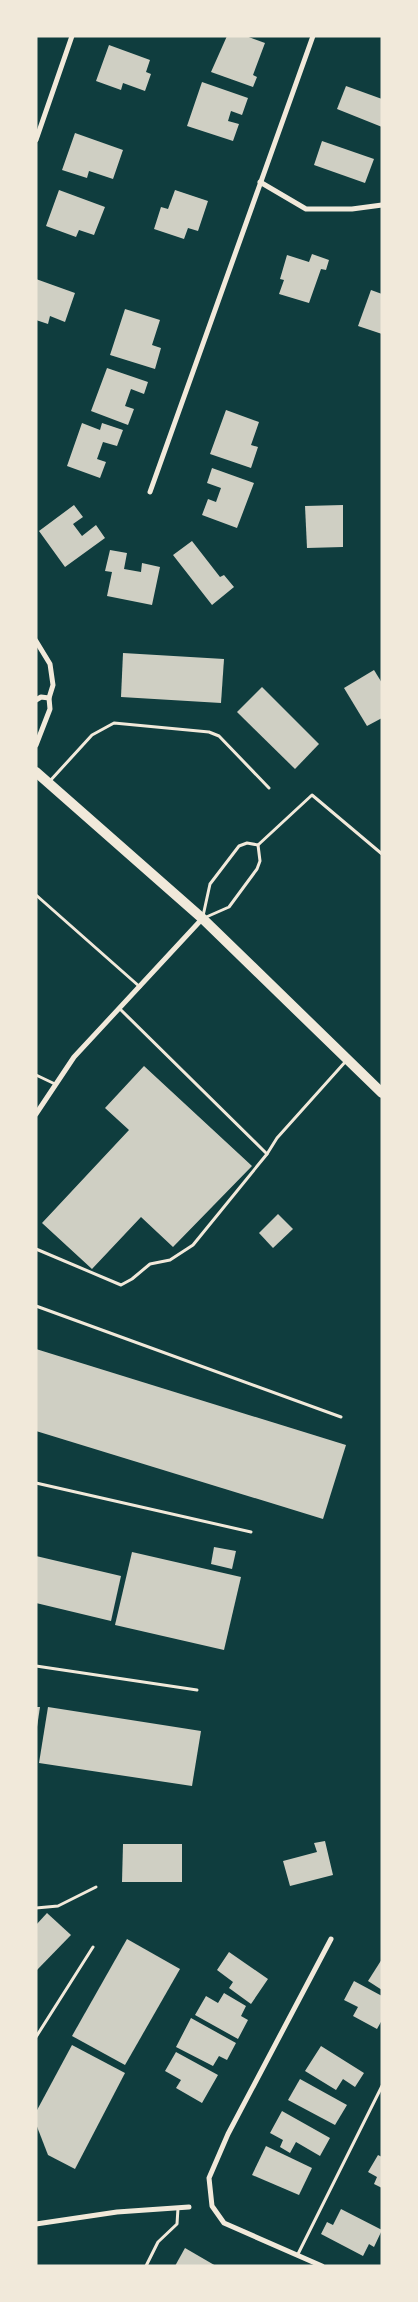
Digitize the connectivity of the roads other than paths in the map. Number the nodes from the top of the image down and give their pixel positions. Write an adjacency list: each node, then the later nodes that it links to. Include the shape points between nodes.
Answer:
1 (72, 36): 3 (street)
2 (313, 36): 4 (street)
3 (36, 140)
4 (260, 182): 5 (street, via 306,209); 6 (street)
5 (382, 205)
6 (150, 492)
7 (36, 642): 8 (street, via 53,675 54,685)
8 (49, 698): 9 (street); 10 (street, via 50,709)
9 (36, 700)
10 (36, 745)
11 (36, 772): 12 (main road)
12 (48, 782): 13 (lane, via 92,735 114,723 209,732 219,736); 17 (main road)
13 (269, 788)
14 (258, 845): 15 (lane, via 312,795); 17 (lane, via 260,861 257,869 229,907); 17 (lane, via 247,843 240,846 210,884)
15 (382, 854)
16 (36, 895): 18 (lane)
17 (203, 919): 18 (street); 20 (main road)
18 (140, 987): 19 (street)
19 (120, 1009): 22 (street, via 74,1057); 25 (lane)
20 (346, 1060): 23 (main road); 25 (lane, via 277,1138)
21 (36, 1075): 22 (lane)
22 (55, 1084): 24 (street)
23 (382, 1093)
24 (36, 1114)
25 (267, 1154): 26 (lane, via 192,1245 170,1260 150,1264 121,1284)
26 (36, 1249)
27 (36, 1306): 28 (lane)
28 (341, 1417)
29 (36, 1483): 30 (lane)
30 (251, 1532)
31 (36, 1666): 32 (lane)
32 (197, 1690)
33 (96, 1887): 34 (lane, via 58,1906)
34 (36, 1908)
35 (331, 1939): 42 (street, via 228,2134 209,2178 212,2206 224,2223)
36 (93, 1947): 37 (lane)
37 (36, 2037)
38 (382, 2086): 42 (lane)
39 (190, 2207): 40 (street)
40 (178, 2208): 41 (street, via 117,2212); 43 (lane, via 177,2224 158,2242)
41 (36, 2224)
42 (298, 2254): 44 (street)
43 (146, 2266)
44 (322, 2266)

